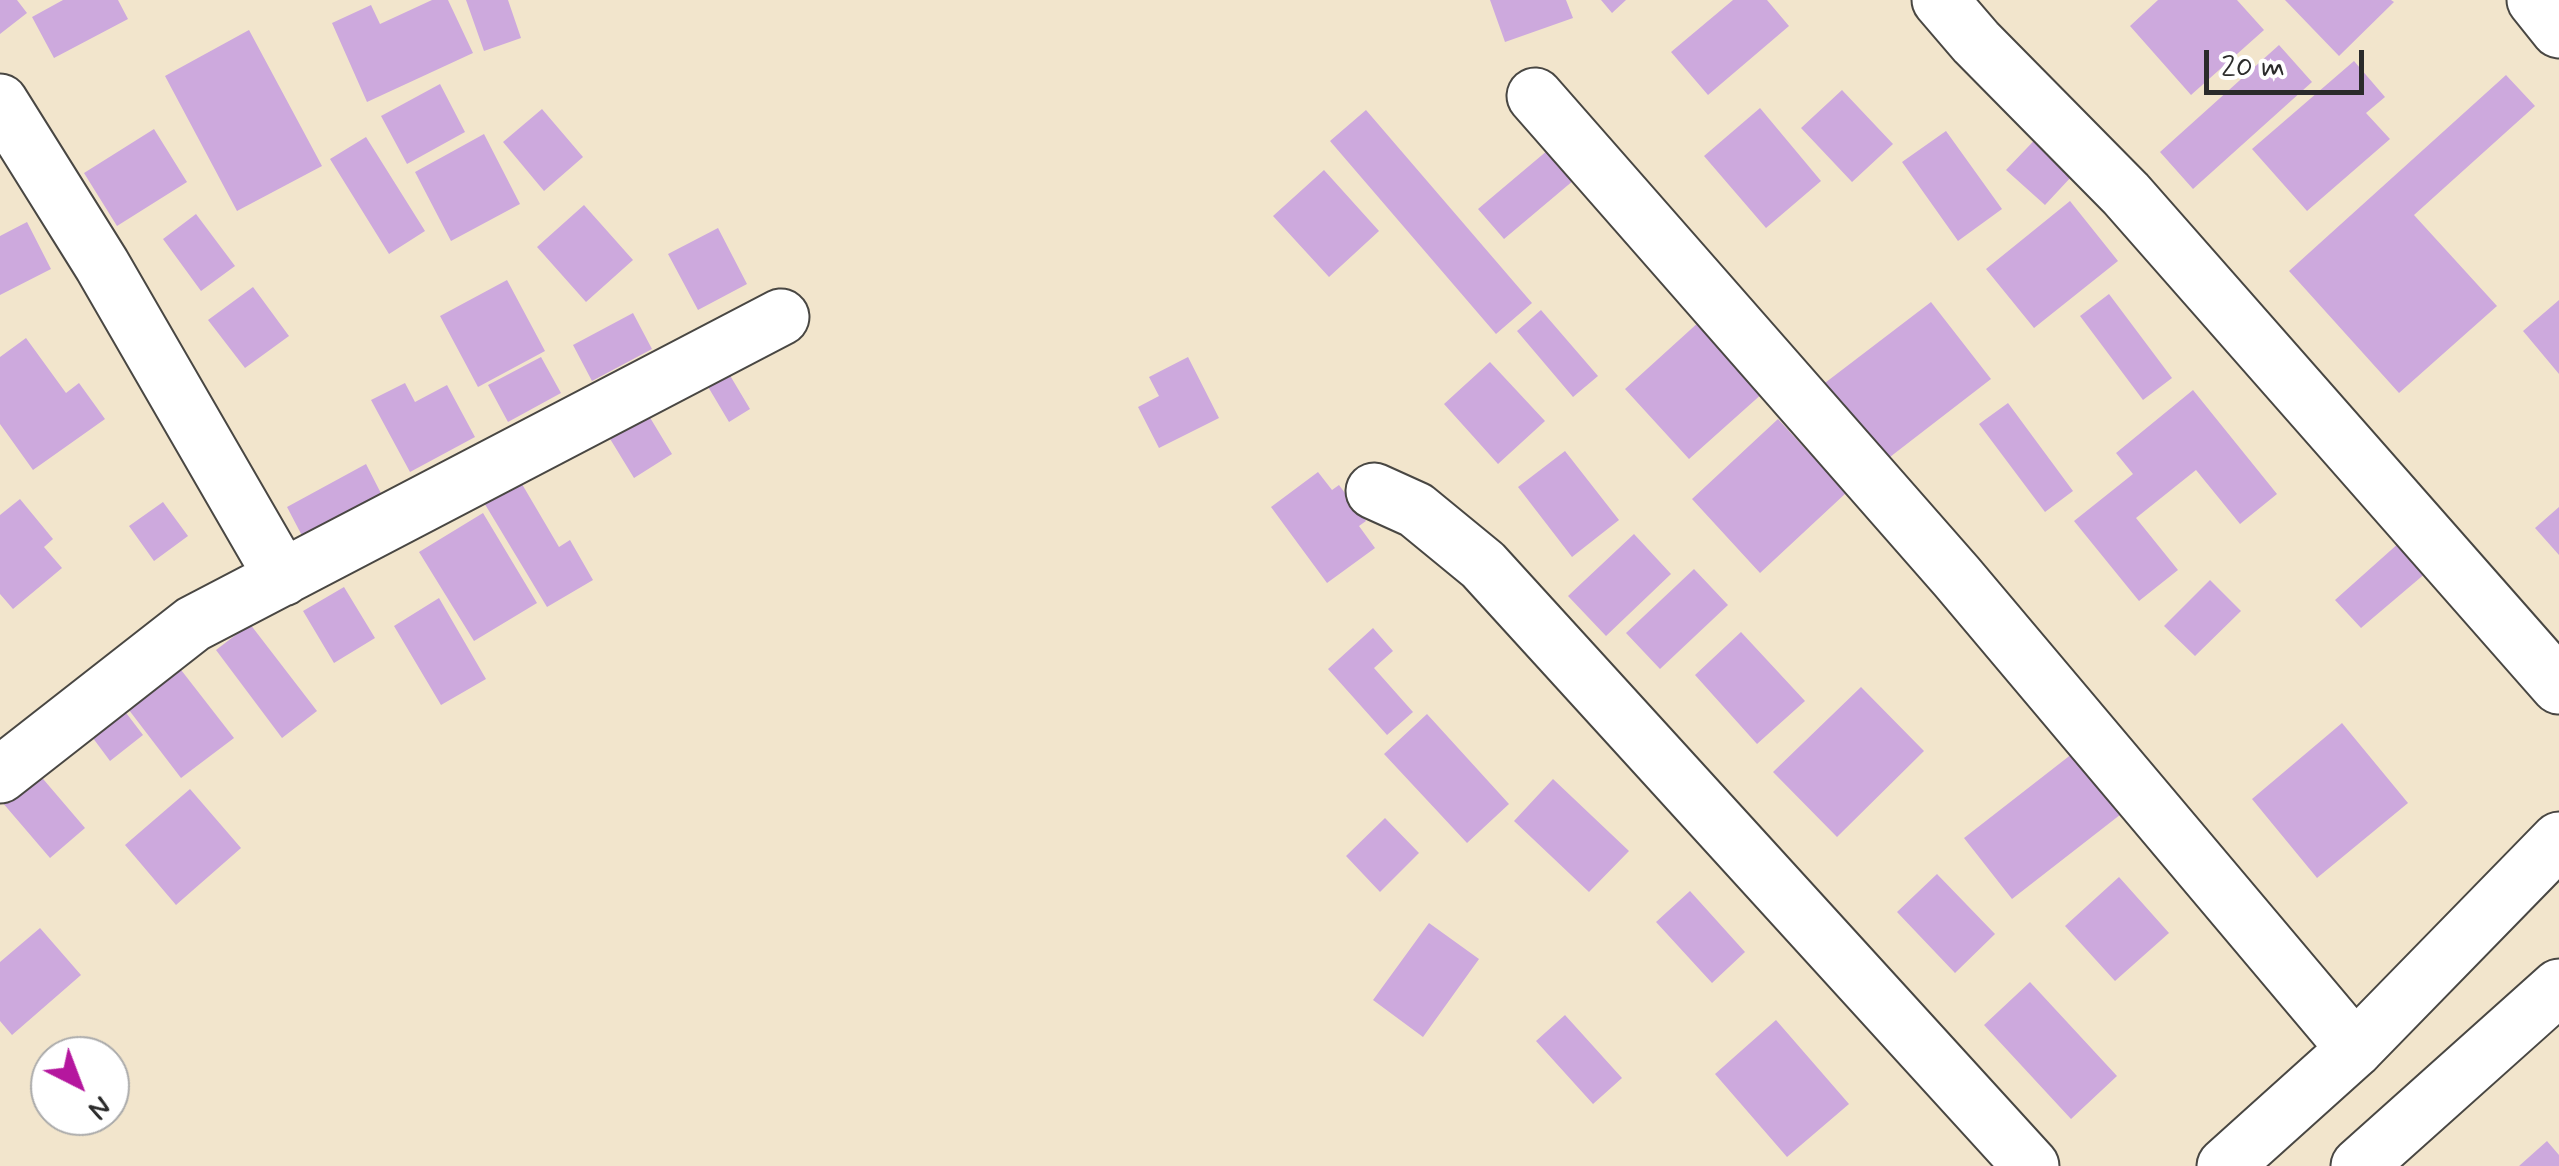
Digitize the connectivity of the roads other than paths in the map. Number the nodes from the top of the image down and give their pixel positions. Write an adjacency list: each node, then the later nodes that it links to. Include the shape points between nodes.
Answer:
1 (1940, 0): 9 (street, via 2126,194)
2 (2535, 0): 3 (street)
3 (2559, 30)
4 (1535, 96): 13 (street, via 1957,577)
5 (0, 102): 8 (street)
6 (782, 317): 8 (street)
7 (1374, 491): 14 (street, via 1416,510 1483,564)
8 (282, 578): 10 (street, via 193,624)
9 (2559, 686)
10 (0, 774)
11 (2559, 840): 13 (street)
12 (2559, 987): 16 (street)
13 (2354, 1049): 15 (street)
14 (2031, 1166)
15 (2225, 1166)
16 (2359, 1166)

